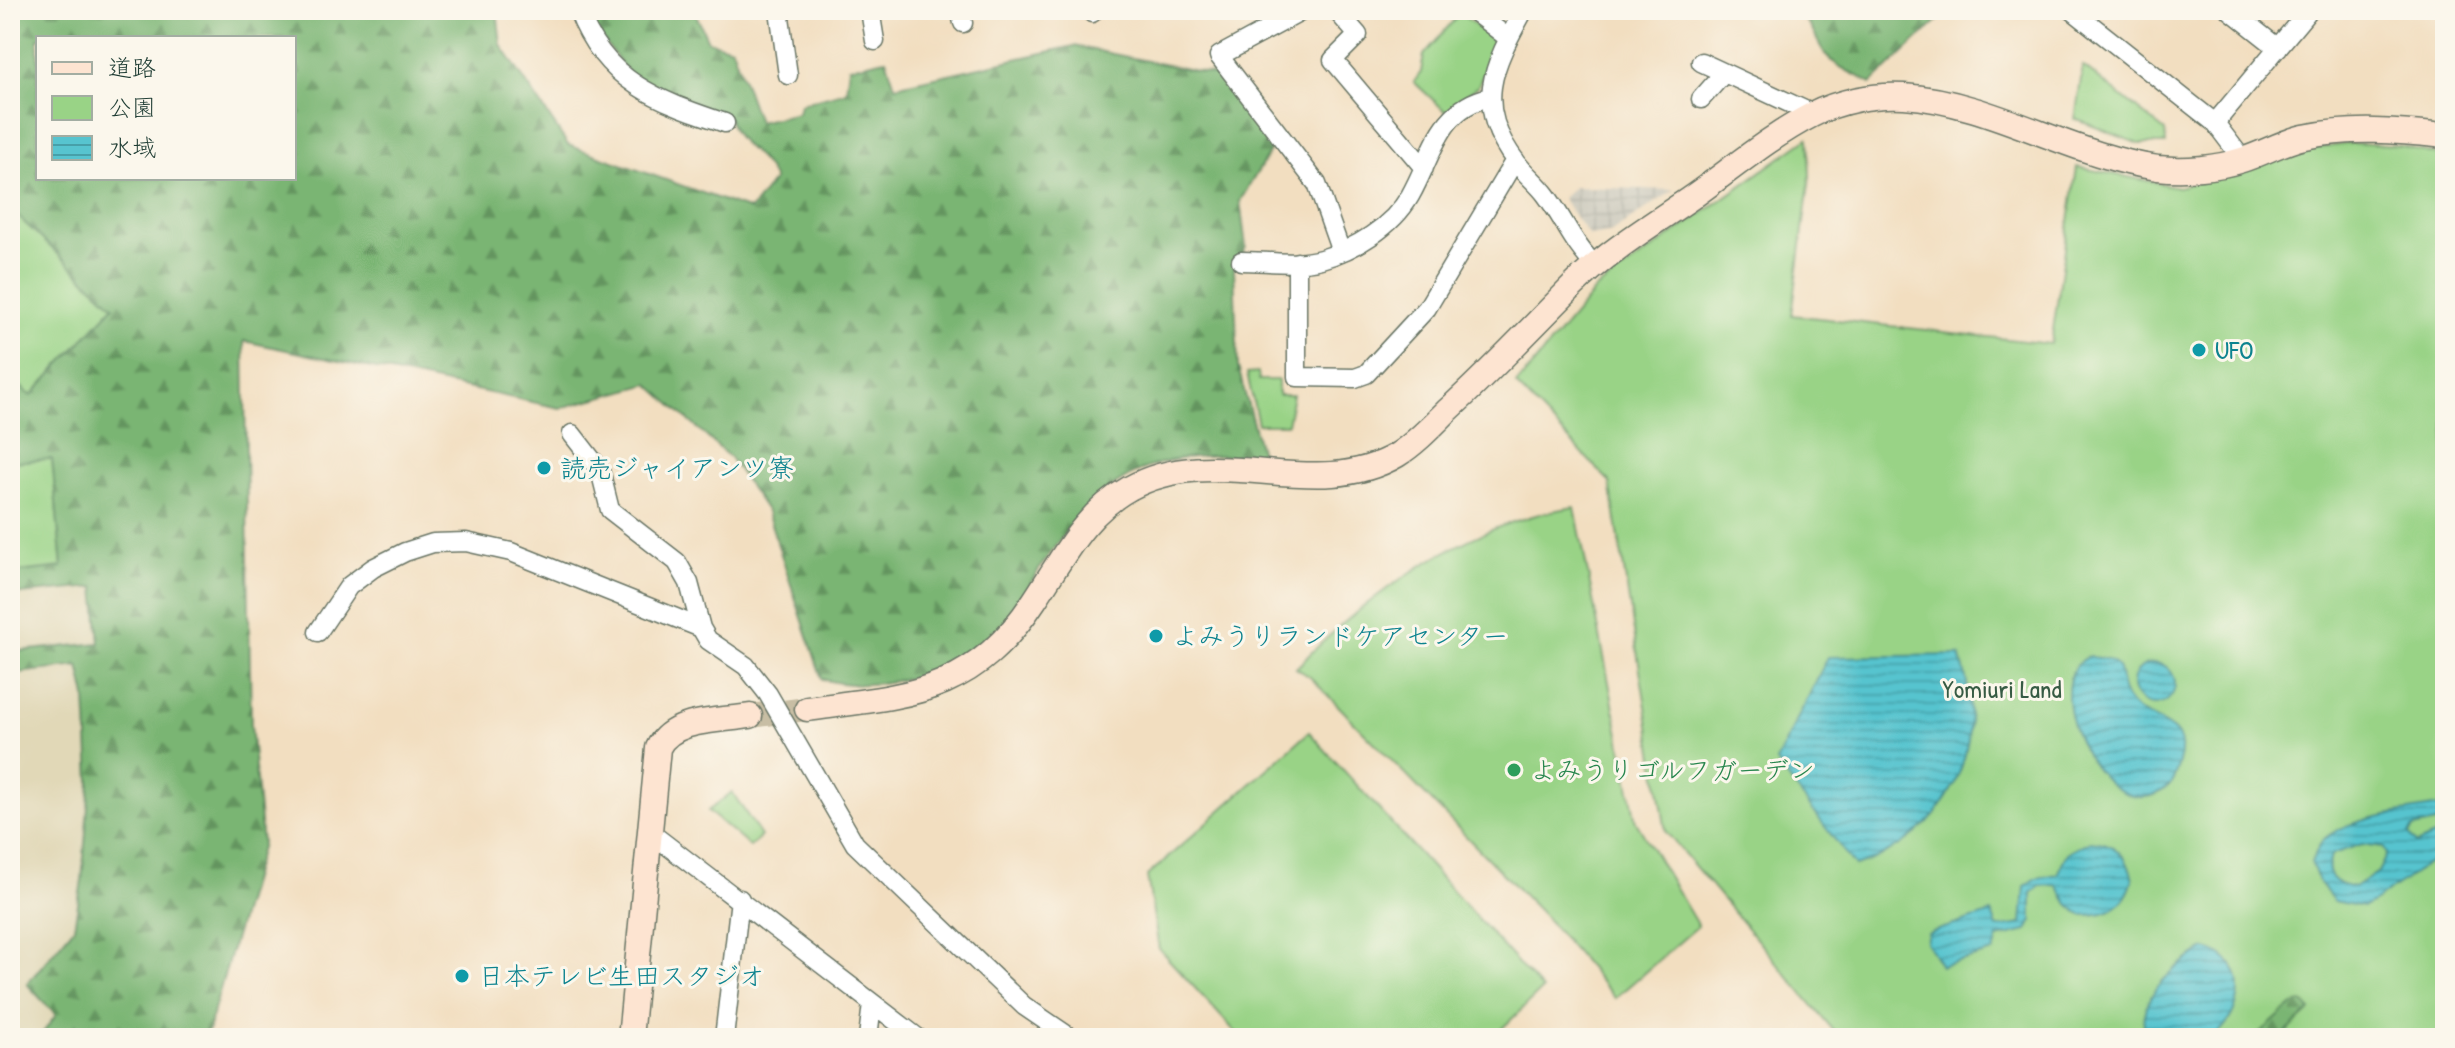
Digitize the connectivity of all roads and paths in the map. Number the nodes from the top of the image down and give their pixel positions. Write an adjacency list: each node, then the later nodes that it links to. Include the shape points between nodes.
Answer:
1 (578, 10): 20 (street, via 589,39 617,74 636,88)
2 (779, 10): 16 (street)
3 (870, 10): 12 (street)
4 (1304, 10): 26 (street, via 1219,56 1317,184)
5 (1336, 10): 25 (street, via 1358,35 1333,60)
6 (1472, 10): 11 (street)
7 (1524, 10): 11 (street)
8 (2072, 10): 21 (street)
9 (2230, 10): 13 (street)
10 (2309, 10): 13 (street)
11 (1508, 38): 17 (street, via 1493,68)
12 (875, 41)
13 (2278, 48): 21 (street)
14 (1701, 62): 15 (street)
15 (1724, 73): 18 (street); 19 (street)
16 (788, 75)
17 (1490, 97): 23 (street, via 1494,125); 25 (street, via 1472,100 1443,126)
18 (1701, 99)
19 (1813, 114): 24 (street, via 1861,98 1905,96 2160,168 2213,167); 29 (street)
20 (725, 123)
21 (2215, 123): 24 (street)
22 (2445, 136): 24 (street, via 2346,131 2298,138)
23 (1515, 160): 28 (street, via 1427,308 1366,374 1297,377); 29 (street)
24 (2243, 160)
25 (1424, 168): 26 (street, via 1391,220)
26 (1341, 252): 28 (street)
27 (1241, 261): 28 (street)
28 (1297, 262)
29 (1596, 266): 33 (street, via 1504,359 1397,455 1333,474 1237,467 1161,473 1096,512 1065,548 1003,643 964,675 926,691)
30 (572, 434): 31 (street, via 600,470 610,510 677,562 696,602)
31 (701, 628): 32 (street, via 525,557 466,542 433,543 373,568 349,586); 42 (street, via 708,640 746,666 768,694 855,844 1024,1006)
32 (318, 632)
33 (807, 709)
34 (750, 716): 35 (street, via 682,726 664,735 654,771)
35 (651, 833): 36 (street); 38 (street)
36 (740, 899): 37 (street); 39 (street)
37 (872, 1003): 40 (street); 41 (street)
38 (630, 1038)
39 (724, 1038)
40 (868, 1038)
41 (918, 1038)
42 (1071, 1038)

